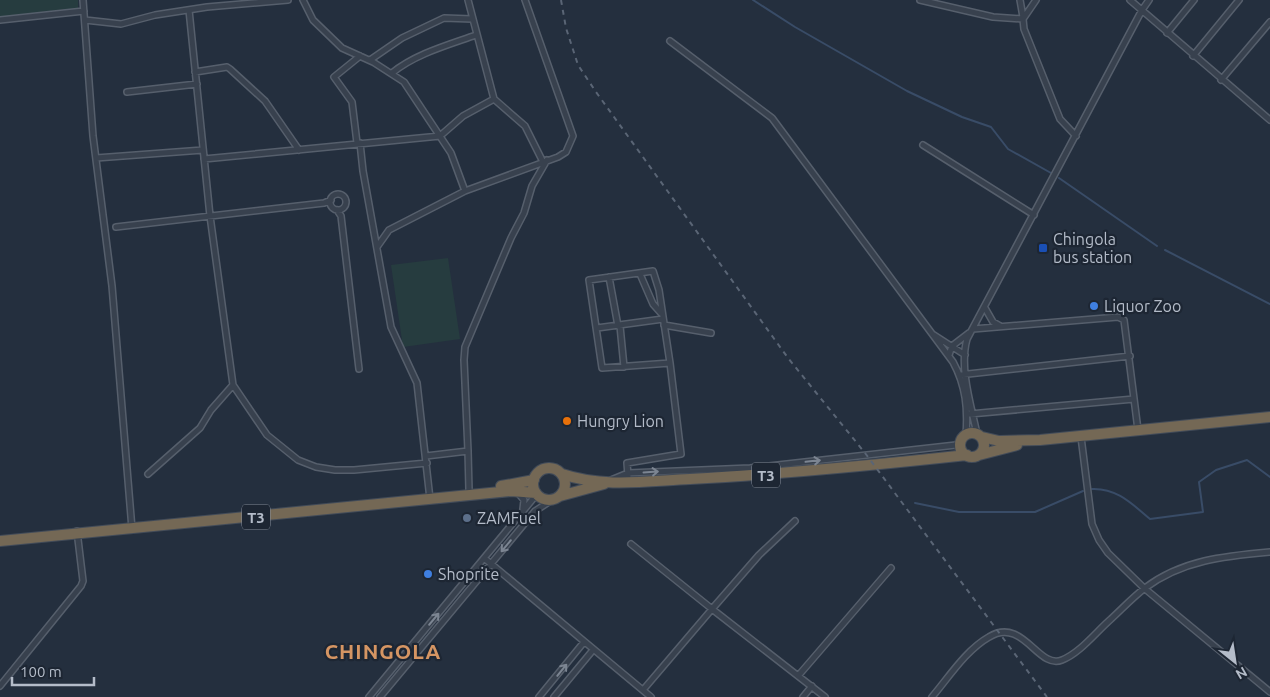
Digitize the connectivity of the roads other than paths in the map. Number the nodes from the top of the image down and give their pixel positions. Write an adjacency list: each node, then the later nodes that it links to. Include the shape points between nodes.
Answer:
1 (83, 0): 15 (street)
2 (288, 0): 13 (street)
3 (303, 0): 24 (street, via 319,28 342,48)
4 (468, 0): 17 (street)
5 (525, 0): 42 (street, via 573,138 563,155)
6 (920, 0): 16 (street, via 993,17)
7 (1020, 0): 16 (street)
8 (1036, 0): 16 (street)
9 (1130, 0): 14 (street)
10 (1149, 0): 14 (street)
11 (1194, 0): 21 (street)
12 (1239, 0): 25 (street)
13 (189, 10): 19 (street, via 121,24); 27 (street)
14 (1142, 10): 21 (street); 35 (street)
15 (84, 12): 18 (street); 19 (street)
16 (1023, 18): 35 (street, via 1024,29 1060,118)
17 (472, 19): 22 (street); 26 (street, via 444,18 402,38)
18 (0, 20)
19 (84, 20): 40 (street)
20 (1270, 22): 29 (street)
21 (1167, 33): 25 (street)
22 (476, 35): 28 (street, via 426,56 413,58); 32 (street)
23 (670, 41): 62 (street, via 772,118)
24 (360, 56): 26 (street); 36 (street, via 334,77 352,102)
25 (1193, 56): 29 (street)
26 (370, 60): 28 (street)
27 (195, 72): 30 (street); 39 (street, via 230,69 265,101)
28 (392, 74): 34 (street, via 408,86)
29 (1221, 80): 33 (street)
30 (197, 84): 31 (street); 38 (street)
31 (127, 92)
32 (494, 99): 34 (street, via 463,116); 42 (street, via 525,126)
33 (1270, 120)
34 (440, 136): 36 (street); 43 (street, via 457,164)
35 (1076, 136): 48 (street)
36 (359, 143): 39 (street); 52 (street)
37 (923, 145): 48 (street)
38 (204, 150): 40 (street); 41 (street)
39 (299, 150): 41 (street)
40 (96, 158): 102 (street, via 112,286)
41 (204, 159): 49 (street)
42 (544, 162): 43 (street); 83 (street, via 465,347)
43 (465, 191): 52 (street, via 389,230)
44 (331, 200): 45 (street); 46 (street, via 335,195 342,195 346,201); 47 (street)
45 (324, 203): 47 (street); 49 (street)
46 (344, 208): 47 (street); 50 (street)
47 (335, 209): 50 (street)
48 (1034, 215): 55 (street)
49 (210, 216): 51 (street); 74 (street)
50 (341, 216): 71 (street)
51 (116, 227)
52 (377, 247): 86 (street, via 391,327 417,383)
53 (640, 274): 54 (street); 56 (street); 56 (street, via 655,272)
54 (609, 277): 57 (street); 59 (street, via 588,282)
55 (985, 308): 58 (street, via 993,322); 60 (street)
56 (663, 319): 57 (street); 61 (street); 69 (street)
57 (619, 326): 59 (street); 70 (street)
58 (1000, 326): 60 (street); 68 (street, via 1118,317 1126,325)
59 (597, 328): 70 (street, via 602,368)
60 (972, 330): 64 (street); 67 (street)
61 (711, 333)
62 (931, 333): 63 (street); 66 (street)
63 (943, 341): 64 (street); 65 (street)
64 (957, 341): 65 (street)
65 (952, 346): 66 (street); 67 (street)
66 (949, 355): 73 (street)
67 (965, 355): 72 (street)
68 (1130, 356): 72 (street); 75 (street)
69 (670, 363): 70 (street); 89 (street, via 681,454 627,463)
70 (624, 367)
71 (359, 368)
72 (967, 373): 73 (street); 76 (street)
73 (959, 374): 76 (street)
74 (233, 385): 88 (street, via 268,435 298,460 316,467 344,470); 90 (street, via 200,428)
75 (1134, 400): 76 (street); 78 (street)
76 (970, 414): 79 (street); 81 (street)
77 (1270, 417): 78 (highway, T3)
78 (1138, 430): 80 (highway, T3)
79 (979, 436): 81 (highway, T3); 82 (highway, T3, via 999,441); 85 (highway, via 984,445)
80 (1081, 437): 82 (highway, T3); 111 (street, via 1092,524 1108,553)
81 (961, 440): 84 (highway); 87 (highway, T3, via 945,453); 89 (street, one-way to 81, via 750,468)
82 (1040, 440): 85 (highway, T3)
83 (468, 452): 86 (street); 95 (street)
84 (967, 455): 85 (highway, T3); 87 (highway, T3)
85 (979, 455)
86 (426, 456): 88 (street)
87 (924, 460): 94 (highway, T3, via 749,477)
88 (427, 463): 98 (street)
89 (628, 473): 93 (street); 94 (street)
90 (148, 474)
91 (562, 474): 92 (highway, T3, via 553,468 543,469); 93 (highway, T3); 99 (highway, via 565,485)
92 (534, 480): 95 (highway, T3); 97 (highway)
93 (605, 483): 94 (highway, T3); 99 (highway, T3)
94 (619, 483)
95 (469, 490): 98 (highway, T3)
96 (516, 492): 97 (highway, T3); 98 (highway, T3); 100 (street, via 524,500)
97 (536, 494): 99 (highway, T3, via 545,500); 100 (street)
98 (430, 496): 102 (highway, T3)
99 (556, 498): 109 (street, one-way to 109, via 535,510)
100 (523, 510): 108 (street)
101 (795, 521): 112 (street)
102 (132, 526): 103 (highway, T3)
103 (77, 531): 104 (highway, T3); 105 (highway, T3); 116 (street, via 81,586)
104 (0, 535)
105 (0, 541)
106 (631, 544): 112 (street)
107 (1270, 552): 111 (street, via 1206,560 1166,575)
108 (484, 558): 109 (street); 120 (street, one-way to 108)
109 (491, 564): 113 (street); 121 (street)
110 (891, 568): 115 (street)
111 (1144, 588): 119 (street); 127 (street, via 1059,661 1050,661 1015,634 1004,632 991,636 978,644)
112 (712, 609): 115 (street); 118 (street)
113 (584, 642): 114 (street); 122 (street, one-way to 113)
114 (593, 650): 118 (street); 123 (street)
115 (798, 676): 117 (street)
116 (0, 686)
117 (812, 686): 125 (street); 126 (street)
118 (643, 690): 124 (street)
119 (1270, 692)
120 (369, 697)
121 (380, 697)
122 (539, 697)
123 (554, 697)
124 (651, 697)
125 (803, 697)
126 (825, 697)
127 (932, 697)

